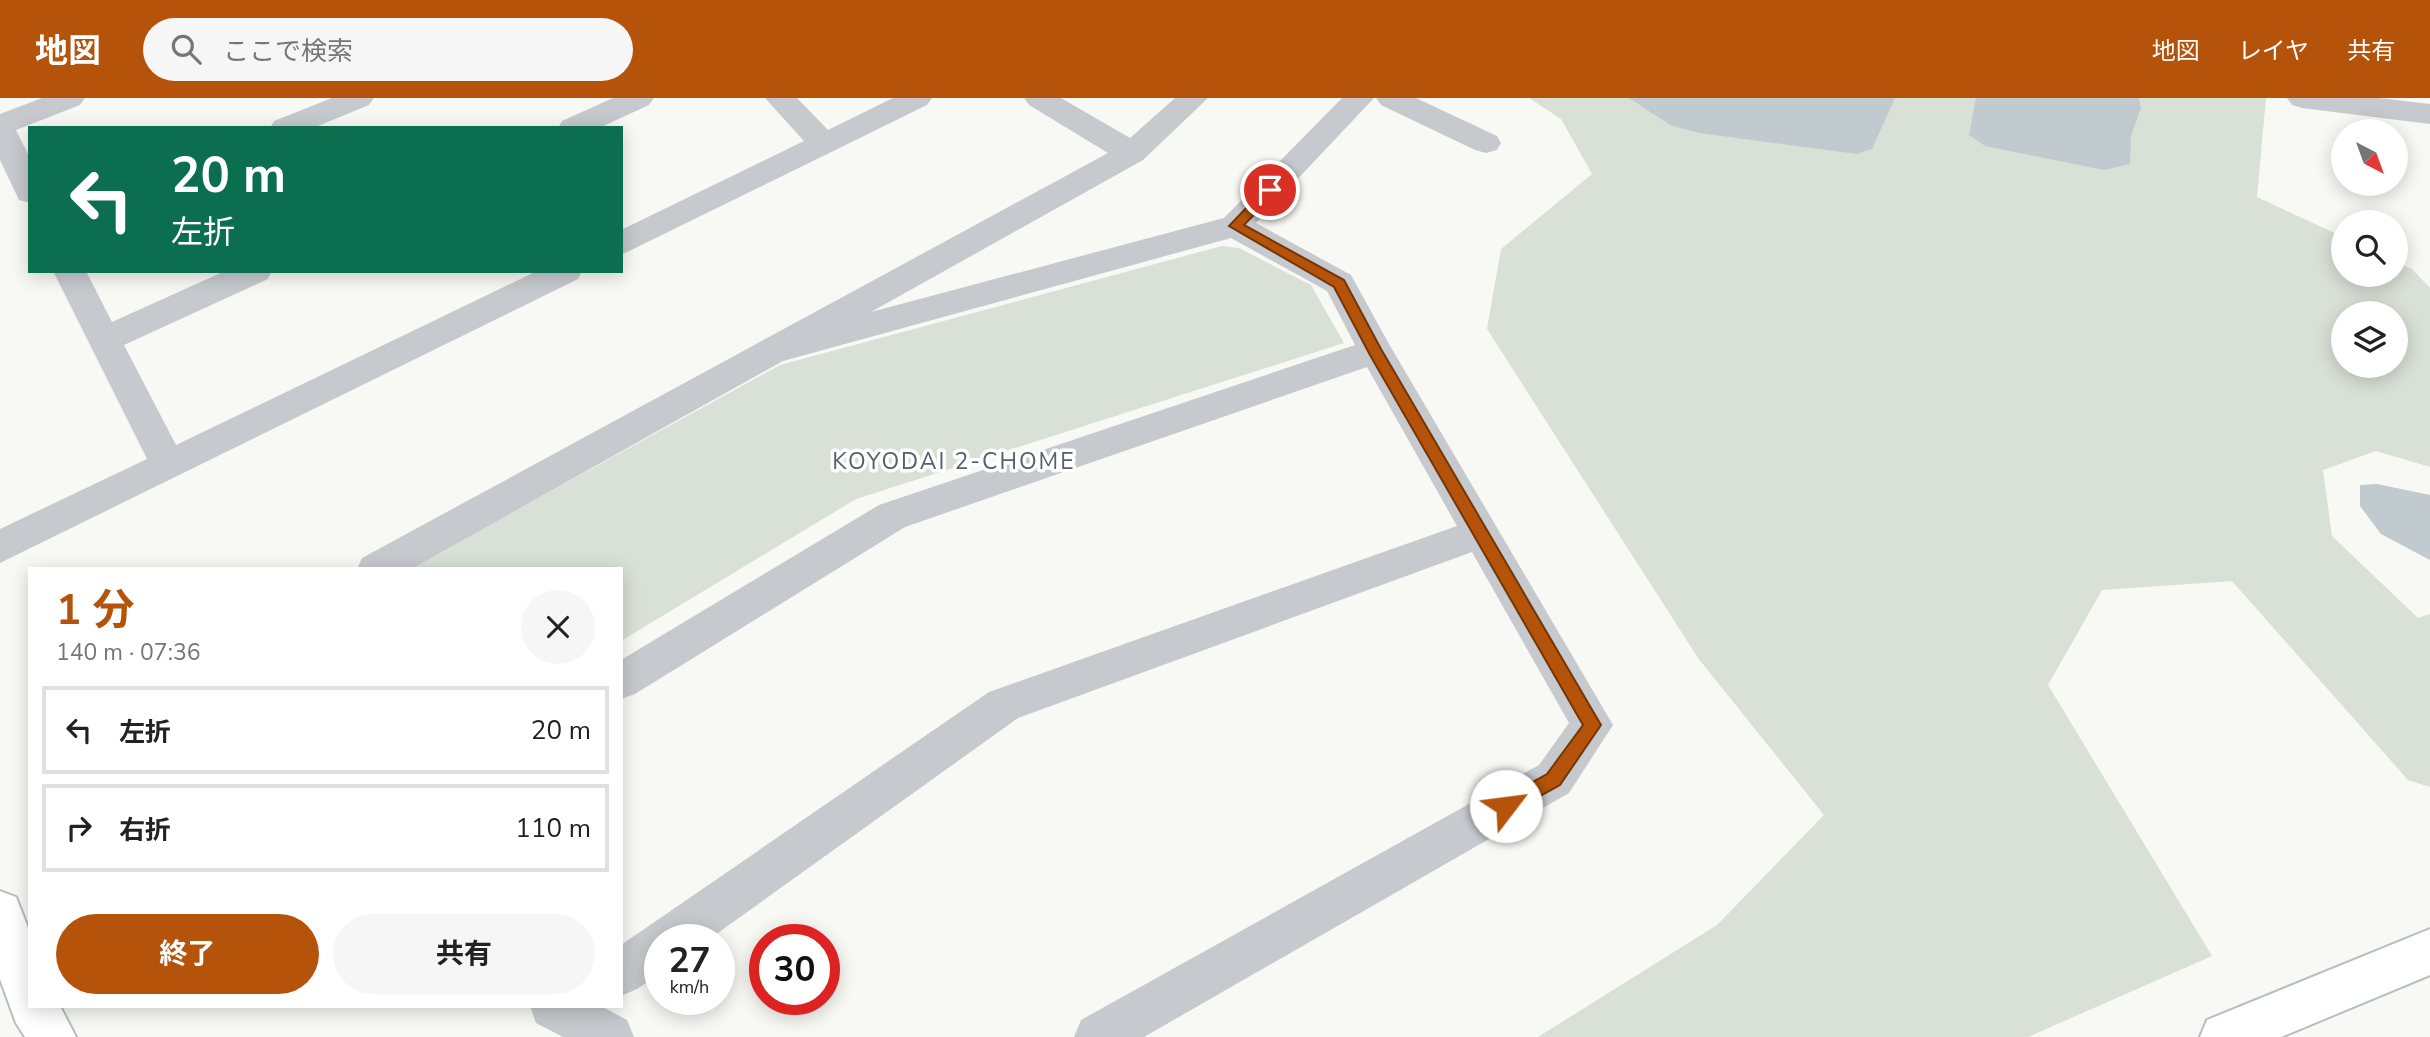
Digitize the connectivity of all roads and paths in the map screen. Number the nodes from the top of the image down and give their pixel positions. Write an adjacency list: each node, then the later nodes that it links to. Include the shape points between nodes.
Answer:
1 (70, 98): 12 (street)
2 (359, 98): 13 (street)
3 (639, 98): 14 (street)
4 (780, 98): 16 (street)
5 (918, 98): 16 (street)
6 (1039, 98): 17 (street)
7 (1193, 98): 17 (street)
8 (1359, 98): 19 (street)
9 (2302, 98): 11 (street)
10 (1412, 102): 15 (street)
11 (2430, 114)
12 (0, 126): 18 (street)
13 (290, 126)
14 (577, 126)
15 (1486, 143)
16 (825, 145): 20 (street)
17 (1132, 153): 25 (street)
18 (28, 188)
19 (1235, 226): 25 (street); 26 (street, via 1339,283)
20 (623, 243)
21 (70, 273): 24 (street)
22 (252, 273): 24 (street)
23 (562, 273): 27 (street)
24 (105, 339): 27 (street)
25 (780, 349): 30 (street)
26 (1375, 351): 28 (street); 31 (street, via 892,516)
27 (168, 465): 29 (street)
28 (1480, 533): 33 (street, via 1004,705); 42 (street, via 1592,725 1553,779)
29 (0, 547)
30 (380, 567)
31 (623, 680)
32 (0, 913): 37 (street)
33 (692, 924)
34 (2430, 952): 43 (street)
35 (644, 957): 36 (street)
36 (623, 972)
37 (28, 993)
38 (34, 1008): 40 (street)
39 (559, 1016): 41 (street)
40 (52, 1037)
41 (610, 1037)
42 (1098, 1037)
43 (2224, 1037)

